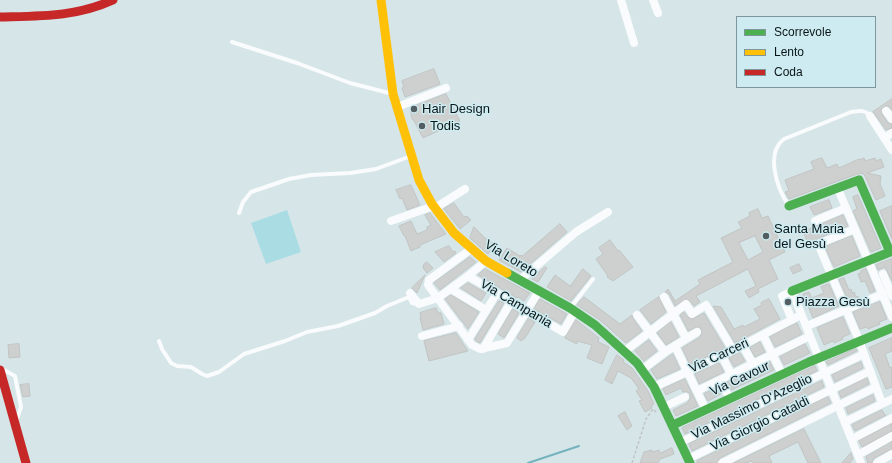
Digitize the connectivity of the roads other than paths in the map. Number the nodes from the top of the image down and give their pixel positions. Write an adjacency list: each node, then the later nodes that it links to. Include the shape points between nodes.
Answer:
1 (113, 0): 6 (street, via 96,8 68,15)
2 (381, 0): 10 (street, Via Loreto)
3 (621, 0): 8 (street)
4 (653, 0): 5 (street)
5 (658, 13)
6 (0, 16)
7 (232, 42): 10 (lane, via 350,83)
8 (634, 42)
9 (446, 88): 11 (street)
10 (393, 94): 11 (street, Via Loreto)
11 (397, 107): 18 (street, Via Loreto)
12 (886, 111): 14 (street)
13 (870, 116): 16 (street); 21 (lane, via 864,111 851,112 780,142 775,151 774,166)
14 (892, 119)
15 (892, 133): 16 (street)
16 (884, 138): 17 (street)
17 (892, 150)
18 (411, 156): 22 (street, Via Loreto, via 419,180); 25 (lane, via 376,169 289,179 251,192)
19 (465, 189): 22 (street)
20 (838, 189): 21 (street); 23 (street); 31 (street, via 859,180 890,252)
21 (789, 206)
22 (434, 207): 26 (street); 29 (street, Via Loreto, via 454,233)
23 (846, 208): 27 (street); 28 (street)
24 (608, 212): 35 (street, via 576,232)
25 (239, 213)
26 (392, 221)
27 (815, 221)
28 (855, 228): 31 (street); 34 (street, via 818,244)
29 (471, 249): 30 (street, Via Loreto); 44 (street, via 428,280 428,285)
30 (486, 261): 33 (street); 35 (street, Via Loreto)
31 (868, 261): 34 (street); 42 (street)
32 (883, 274): 42 (street)
33 (468, 276): 37 (street); 41 (street, Via Campania)
34 (831, 276): 38 (street); 49 (street)
35 (520, 280): 39 (street, Via Loreto)
36 (593, 280): 47 (lane)
37 (451, 289): 44 (street); 48 (street)
38 (796, 290): 54 (street, via 782,296); 55 (street)
39 (539, 291): 47 (street, Via Loreto); 50 (street)
40 (410, 293): 46 (street)
41 (497, 293): 45 (street, Via Campania); 48 (street)
42 (889, 293): 49 (street, Via Carceri); 53 (street)
43 (664, 297): 51 (street)
44 (438, 298): 46 (street); 56 (street)
45 (512, 302): 50 (street, Via Campania); 69 (street)
46 (419, 304): 66 (lane, via 412,303 409,297 338,326 307,332 244,354 219,372 207,376 191,367 171,363)
47 (572, 309): 50 (street, Via Campania, via 563,332); 70 (street, Via Loreto)
48 (486, 310): 64 (street)
49 (846, 310): 55 (street, Via Carceri); 65 (street)
50 (527, 311): 69 (street, via 507,343)
51 (673, 314): 58 (street); 63 (street); 71 (street, via 686,304 692,314 706,305)
52 (637, 315): 58 (street)
53 (892, 317)
54 (792, 320): 55 (street, Via Carceri); 60 (street, Via Carceri)
55 (804, 320): 62 (street)
56 (459, 326): 61 (street); 64 (street)
57 (892, 328): 65 (street, Via Cavour)
58 (649, 332): 70 (street); 72 (street)
59 (697, 332): 63 (street)
60 (764, 335): 68 (street, Via Carceri); 73 (street)
61 (422, 336)
62 (810, 336): 73 (street); 76 (street)
63 (686, 338): 67 (street)
64 (468, 340): 69 (street, via 472,345)
65 (859, 340): 74 (street); 76 (street, Via Cavour)
66 (159, 341)
67 (674, 346): 72 (street); 80 (street)
68 (743, 346): 71 (street, Via Carceri); 77 (street)
69 (483, 349)
70 (625, 350): 79 (street, Via Loreto)
71 (733, 350): 75 (street, Via Carceri)
72 (665, 352): 79 (street)
73 (772, 354): 77 (street); 84 (street)
74 (864, 354): 81 (street); 82 (street, Via Massimo D'Azeglio)
75 (722, 356): 80 (street, Via Carceri); 83 (street)
76 (818, 357): 82 (street); 84 (street, Via Cavour)
77 (753, 364): 83 (street)
78 (0, 369): 99 (street); 99 (lane, via 15,376 21,407)
79 (642, 370): 86 (street, Via Loreto)
80 (687, 371): 86 (street, Via Carceri); 89 (street)
81 (870, 371): 87 (street); 88 (street, Via Giorgio Cataldi)
82 (824, 372): 88 (street); 103 (street, Via Massimo D'Azeglio)
83 (731, 374): 85 (street)
84 (782, 374): 91 (street, Via Cavour)
85 (720, 380): 89 (street); 91 (street)
86 (654, 387): 95 (street, Via Loreto)
87 (876, 387): 93 (street); 94 (street)
88 (831, 389): 94 (street); 106 (street, Via Giorgio Cataldi)
89 (697, 391): 96 (street)
90 (685, 397): 95 (street)
91 (730, 399): 96 (street, Via Cavour)
92 (892, 399): 93 (street)
93 (882, 403): 98 (street)
94 (838, 406): 98 (street); 108 (street)
95 (660, 410): 100 (street, Via Loreto)
96 (706, 410): 100 (street, Via Cavour)
97 (892, 418): 102 (street)
98 (845, 422): 102 (street)
99 (15, 424): 107 (street)
100 (673, 425): 103 (street, Via Loreto)
101 (892, 436): 105 (street)
102 (852, 440): 105 (street)
103 (681, 442): 106 (street, Via Loreto)
104 (892, 454): 109 (street)
105 (858, 460)
106 (689, 461)
107 (26, 463)
108 (722, 463)
109 (877, 463)

